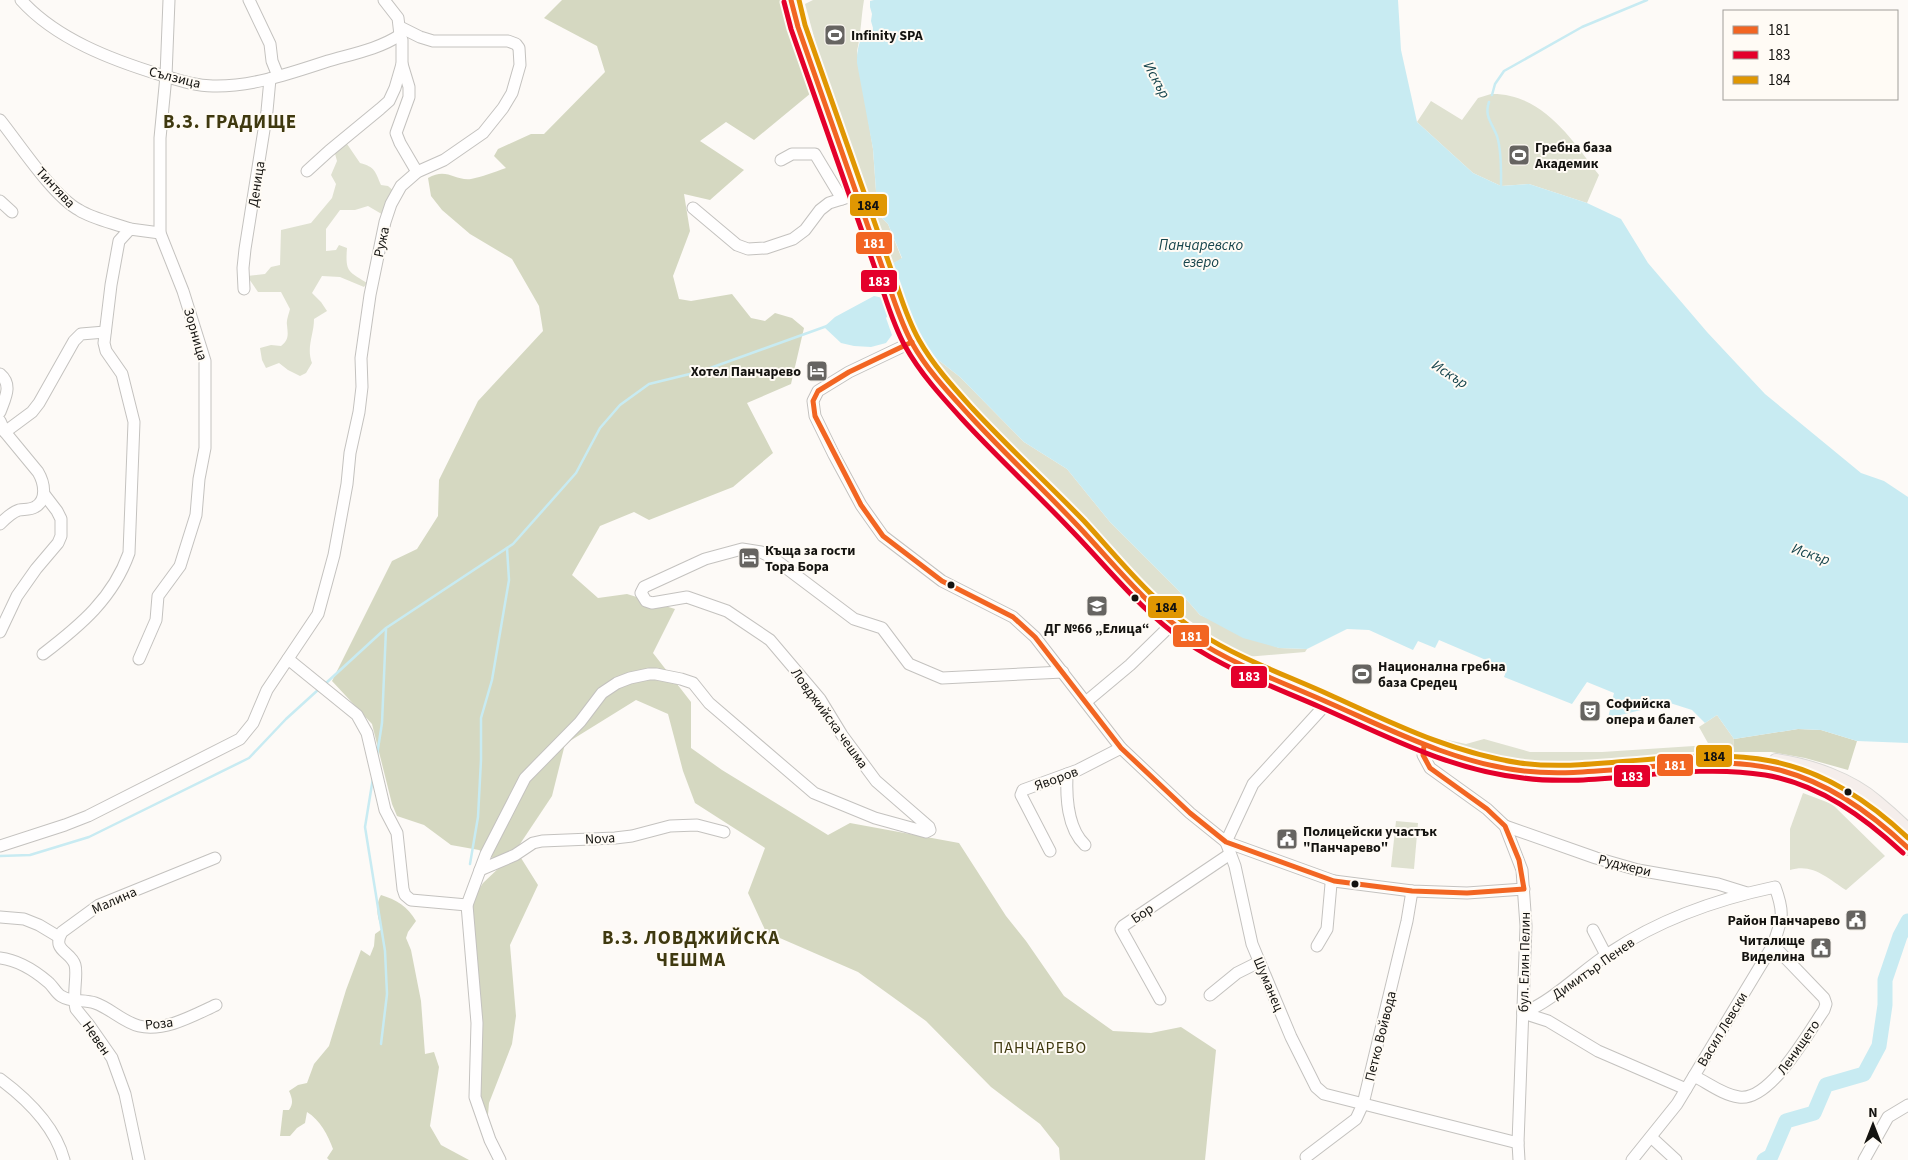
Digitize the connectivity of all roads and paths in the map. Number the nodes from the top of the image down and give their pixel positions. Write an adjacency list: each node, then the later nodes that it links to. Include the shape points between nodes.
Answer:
1 (21, 0): 8 (street, Сълзица, via 33,13 91,48 122,63)
2 (169, 0): 8 (street, Зорница)
3 (249, 0): 9 (street, Деница, via 270,44)
4 (384, 0): 6 (street, via 398,18)
5 (791, 0): 14 (main road)
6 (400, 31): 7 (street); 9 (street, Сълзица, via 389,42); 13 (street, Ружа, via 433,41 508,40 519,48 520,65 512,94 493,121 444,160)
7 (402, 64): 12 (street, via 389,101); 13 (street, via 409,97 396,133)
8 (166, 76): 9 (street, Сълзица, via 212,86); 20 (street, Зорница, via 160,138)
9 (274, 78): 21 (street, Деница, via 245,249)
10 (0, 120): 19 (street, Тинтява, via 69,204 81,212)
11 (781, 160): 15 (street, via 792,154 815,154)
12 (307, 171)
13 (417, 172): 34 (street, Ружа, via 396,192 385,222 370,295 362,358 360,412 350,452 334,555 318,614)
14 (858, 194): 15 (street); 23 (main road, via 891,292)
15 (842, 199): 17 (street, via 820,210 805,230 794,238 766,248 748,249 737,245)
16 (0, 201): 18 (street)
17 (693, 208)
18 (12, 212)
19 (130, 228): 20 (street, Тинтява); 22 (street, via 119,241)
20 (160, 233): 33 (street, Зорница, via 205,360 205,448 196,515 186,550 180,566 158,596 156,620)
21 (244, 289)
22 (105, 332): 27 (street, via 82,334 78,338 32,412); 32 (street, via 106,352 122,374 134,422 130,553 110,591 88,618)
23 (912, 342): 30 (main road, via 957,403); 35 (street, via 849,372 818,391 813,400 815,416 861,505 883,536 942,581 1013,617 1035,637)
24 (0, 374): 25 (street, via 8,390)
25 (0, 412)
26 (0, 421): 27 (street)
27 (5, 432): 28 (street, via 42,478)
28 (44, 494): 29 (street, via 38,506 18,510); 31 (street, via 61,519 61,536 17,596)
29 (0, 524)
30 (1172, 624): 36 (street); 37 (main road, via 1220,655)
31 (0, 632)
32 (43, 654)
33 (139, 659)
34 (288, 659): 47 (street, Ружа, via 240,739 88,816); 58 (street, via 357,715 367,733 385,810 397,833 405,895 411,900)
35 (1063, 672): 36 (street); 52 (street, Ловджийска чешма, via 942,678 930,675 909,664 882,628 854,620 773,558 742,549 705,559 644,587 641,596 652,603 687,597 727,612 770,640 820,699 876,781 930,830 926,832 875,818 814,793 709,702 693,683 649,674 617,683 602,693 580,722 525,778)
36 (1087, 701): 39 (street)
37 (1328, 702): 38 (main road); 45 (street, via 1253,784)
38 (1424, 746): 40 (main road, via 1497,767 1526,771 1588,773); 42 (street, бул. Елин Пелин, via 1423,755 1430,768)
39 (1122, 748): 41 (street, Яворов); 45 (street, via 1190,813)
40 (1682, 766): 43 (main road, via 1744,758 1803,766 1859,791); 48 (main road, via 1744,766 1781,770 1844,796)
41 (1068, 774): 46 (street, via 1069,814); 49 (street, Яворов, via 1023,790 1022,795)
42 (1505, 826): 55 (street, бул. Елин Пелин, via 1518,860); 57 (street, Руджери, via 1638,870 1718,884)
43 (1908, 831)
44 (724, 832): 52 (street, Nova, via 697,825 670,826 615,838 542,841)
45 (1226, 842): 50 (street, Шуманец); 53 (street)
46 (1085, 845)
47 (0, 846)
48 (1908, 848)
49 (1050, 851)
50 (1230, 854): 66 (street, Шуманец); 68 (street, Бор, via 1121,929)
51 (215, 858): 61 (street, Малина, via 99,905)
52 (480, 870): 58 (street)
53 (1334, 881): 56 (street); 63 (street, via 1331,884 1327,929)
54 (1775, 887): 57 (street, Димитър Пенев); 62 (street, Васил Левски, via 1782,911)
55 (1524, 889): 56 (street, via 1468,893); 71 (street, бул. Елин Пелин)
56 (1412, 891): 75 (street, Петко Войвода)
57 (1747, 893): 64 (street, Димитър Пенев, via 1670,920)
58 (467, 905): 82 (street, via 477,1023 475,1096)
59 (0, 917): 61 (street, via 24,919)
60 (1593, 930): 64 (street)
61 (59, 937): 69 (street, via 63,952 75,963)
62 (1773, 945): 72 (street, Васил Левски); 72 (street, Ленището, via 1824,998 1824,1010 1775,1080 1756,1094 1740,1098)
63 (1317, 946)
64 (1606, 955): 71 (street, Димитър Пенев, via 1540,1006)
65 (0, 958): 69 (street, Невен, via 28,968 48,982 60,996)
66 (1259, 962): 67 (street, via 1236,974); 75 (street, Шуманец, via 1316,1087 1324,1094)
67 (1210, 995)
68 (1160, 999)
69 (74, 1001): 70 (street, Роза, via 94,1003 139,1026 177,1023); 81 (street, Невен, via 118,1073)
70 (216, 1005)
71 (1523, 1013): 74 (street, via 1548,1021 1598,1051); 78 (street, бул. Елин Пелин)
72 (1694, 1076): 74 (street, Васил Левски)
73 (0, 1079): 80 (street, via 32,1106 62,1150)
74 (1686, 1089): 77 (street, Васил Левски)
75 (1363, 1104): 78 (street, Шуманец); 79 (street, Петко Войвода, via 1356,1119)
76 (1908, 1105): 86 (street, via 1888,1118)
77 (1651, 1137): 84 (street, Васил Левски); 85 (street)
78 (1518, 1143): 83 (street, бул. Елин Пелин)
79 (1306, 1157)
80 (64, 1160)
81 (139, 1160)
82 (500, 1160)
83 (1519, 1160)
84 (1632, 1160)
85 (1676, 1160)
86 (1864, 1160)

